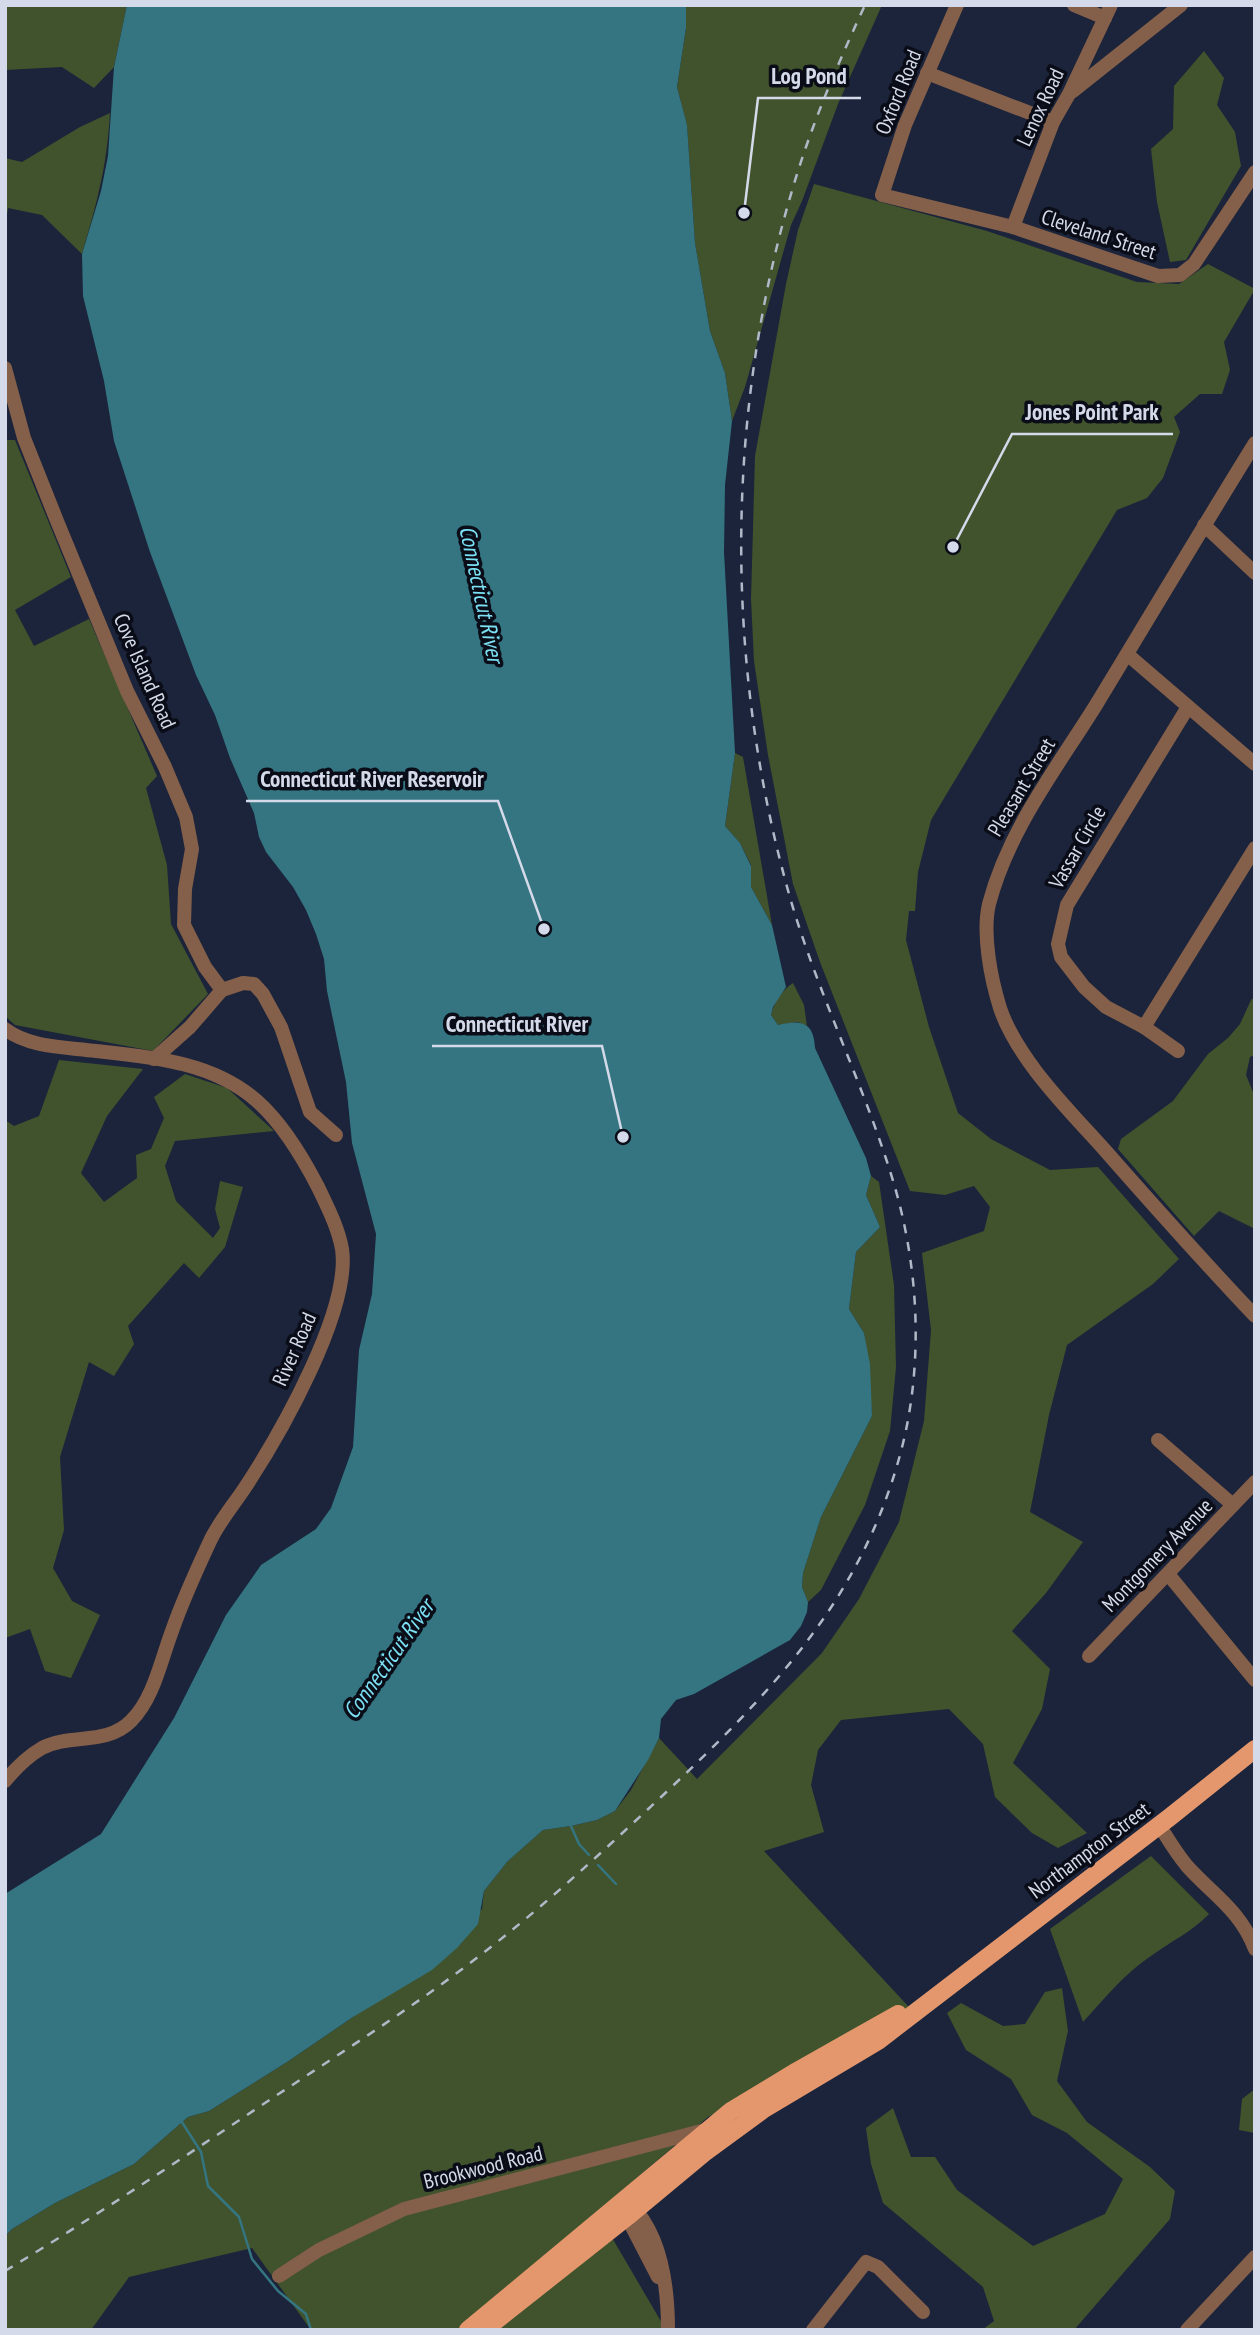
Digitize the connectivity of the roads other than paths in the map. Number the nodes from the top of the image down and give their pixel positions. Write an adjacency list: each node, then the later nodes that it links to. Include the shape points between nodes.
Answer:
1 (957, 5): 5 (street, Oxford Road)
2 (1074, 5): 4 (street)
3 (1181, 5): 6 (street)
4 (1108, 11): 6 (street, Lenox Road)
5 (928, 73): 7 (street); 9 (street, Oxford Road)
6 (1069, 94): 7 (street, Lenox Road)
7 (1053, 122): 10 (street, Lenox Road)
8 (1255, 172): 10 (street, Cleveland Street, via 1195,264 1180,275 1158,276)
9 (882, 195): 10 (street, Cleveland Street)
10 (1013, 228)
11 (5, 368): 19 (street, Cove Island Road, via 24,438 57,521 127,691 186,817 192,849 184,925)
12 (1255, 443): 13 (street, Pleasant Street)
13 (1204, 524): 14 (street); 15 (street, Pleasant Street)
14 (1255, 573)
15 (1127, 654): 16 (street); 25 (street, Pleasant Street, via 1008,848 989,907 988,955 1001,1009 1041,1075)
16 (1188, 707): 17 (street); 20 (street, Vassar Circle, via 1067,905 1058,944 1060,957 1084,987 1106,1007)
17 (1255, 764)
18 (1255, 848): 20 (street)
19 (222, 990): 23 (street); 24 (street, via 254,984 263,994 282,1027 310,1112)
20 (1144, 1027): 22 (street, Vassar Circle)
21 (5, 1029): 23 (street, River Road, via 58,1048)
22 (1178, 1051)
23 (154, 1059): 33 (street, River Road, via 225,1077 257,1101 284,1130 331,1213 342,1250 341,1281 311,1368 280,1429 215,1531 151,1690 132,1721 103,1737 62,1742)
24 (336, 1135)
25 (1255, 1317)
26 (1158, 1440): 28 (street)
27 (1255, 1482): 28 (street, Montgomery Avenue)
28 (1233, 1505): 29 (street, Montgomery Avenue)
29 (1168, 1574): 30 (street, Montgomery Avenue); 31 (street)
30 (1089, 1656)
31 (1255, 1680)
32 (1255, 1749): 35 (main road, Northampton Street)
33 (11, 1765): 34 (street, River Road)
34 (5, 1781)
35 (1159, 1825): 36 (street, via 1185,1864 1234,1912); 37 (main road, Northampton Street)
36 (1255, 1949)
37 (949, 1985): 38 (main road, via 762,2092); 39 (main road, via 878,2041 772,2104)
38 (710, 2128): 39 (main road); 41 (street, Brookwood Road, via 404,2209 319,2250)
39 (629, 2208): 43 (main road); 44 (main road); 45 (street, via 667,2304)
40 (1255, 2257): 47 (street)
41 (279, 2276)
42 (923, 2312): 46 (street, via 878,2267 866,2262)
43 (468, 2330)
44 (484, 2330)
45 (668, 2330)
46 (813, 2330)
47 (1187, 2330)

